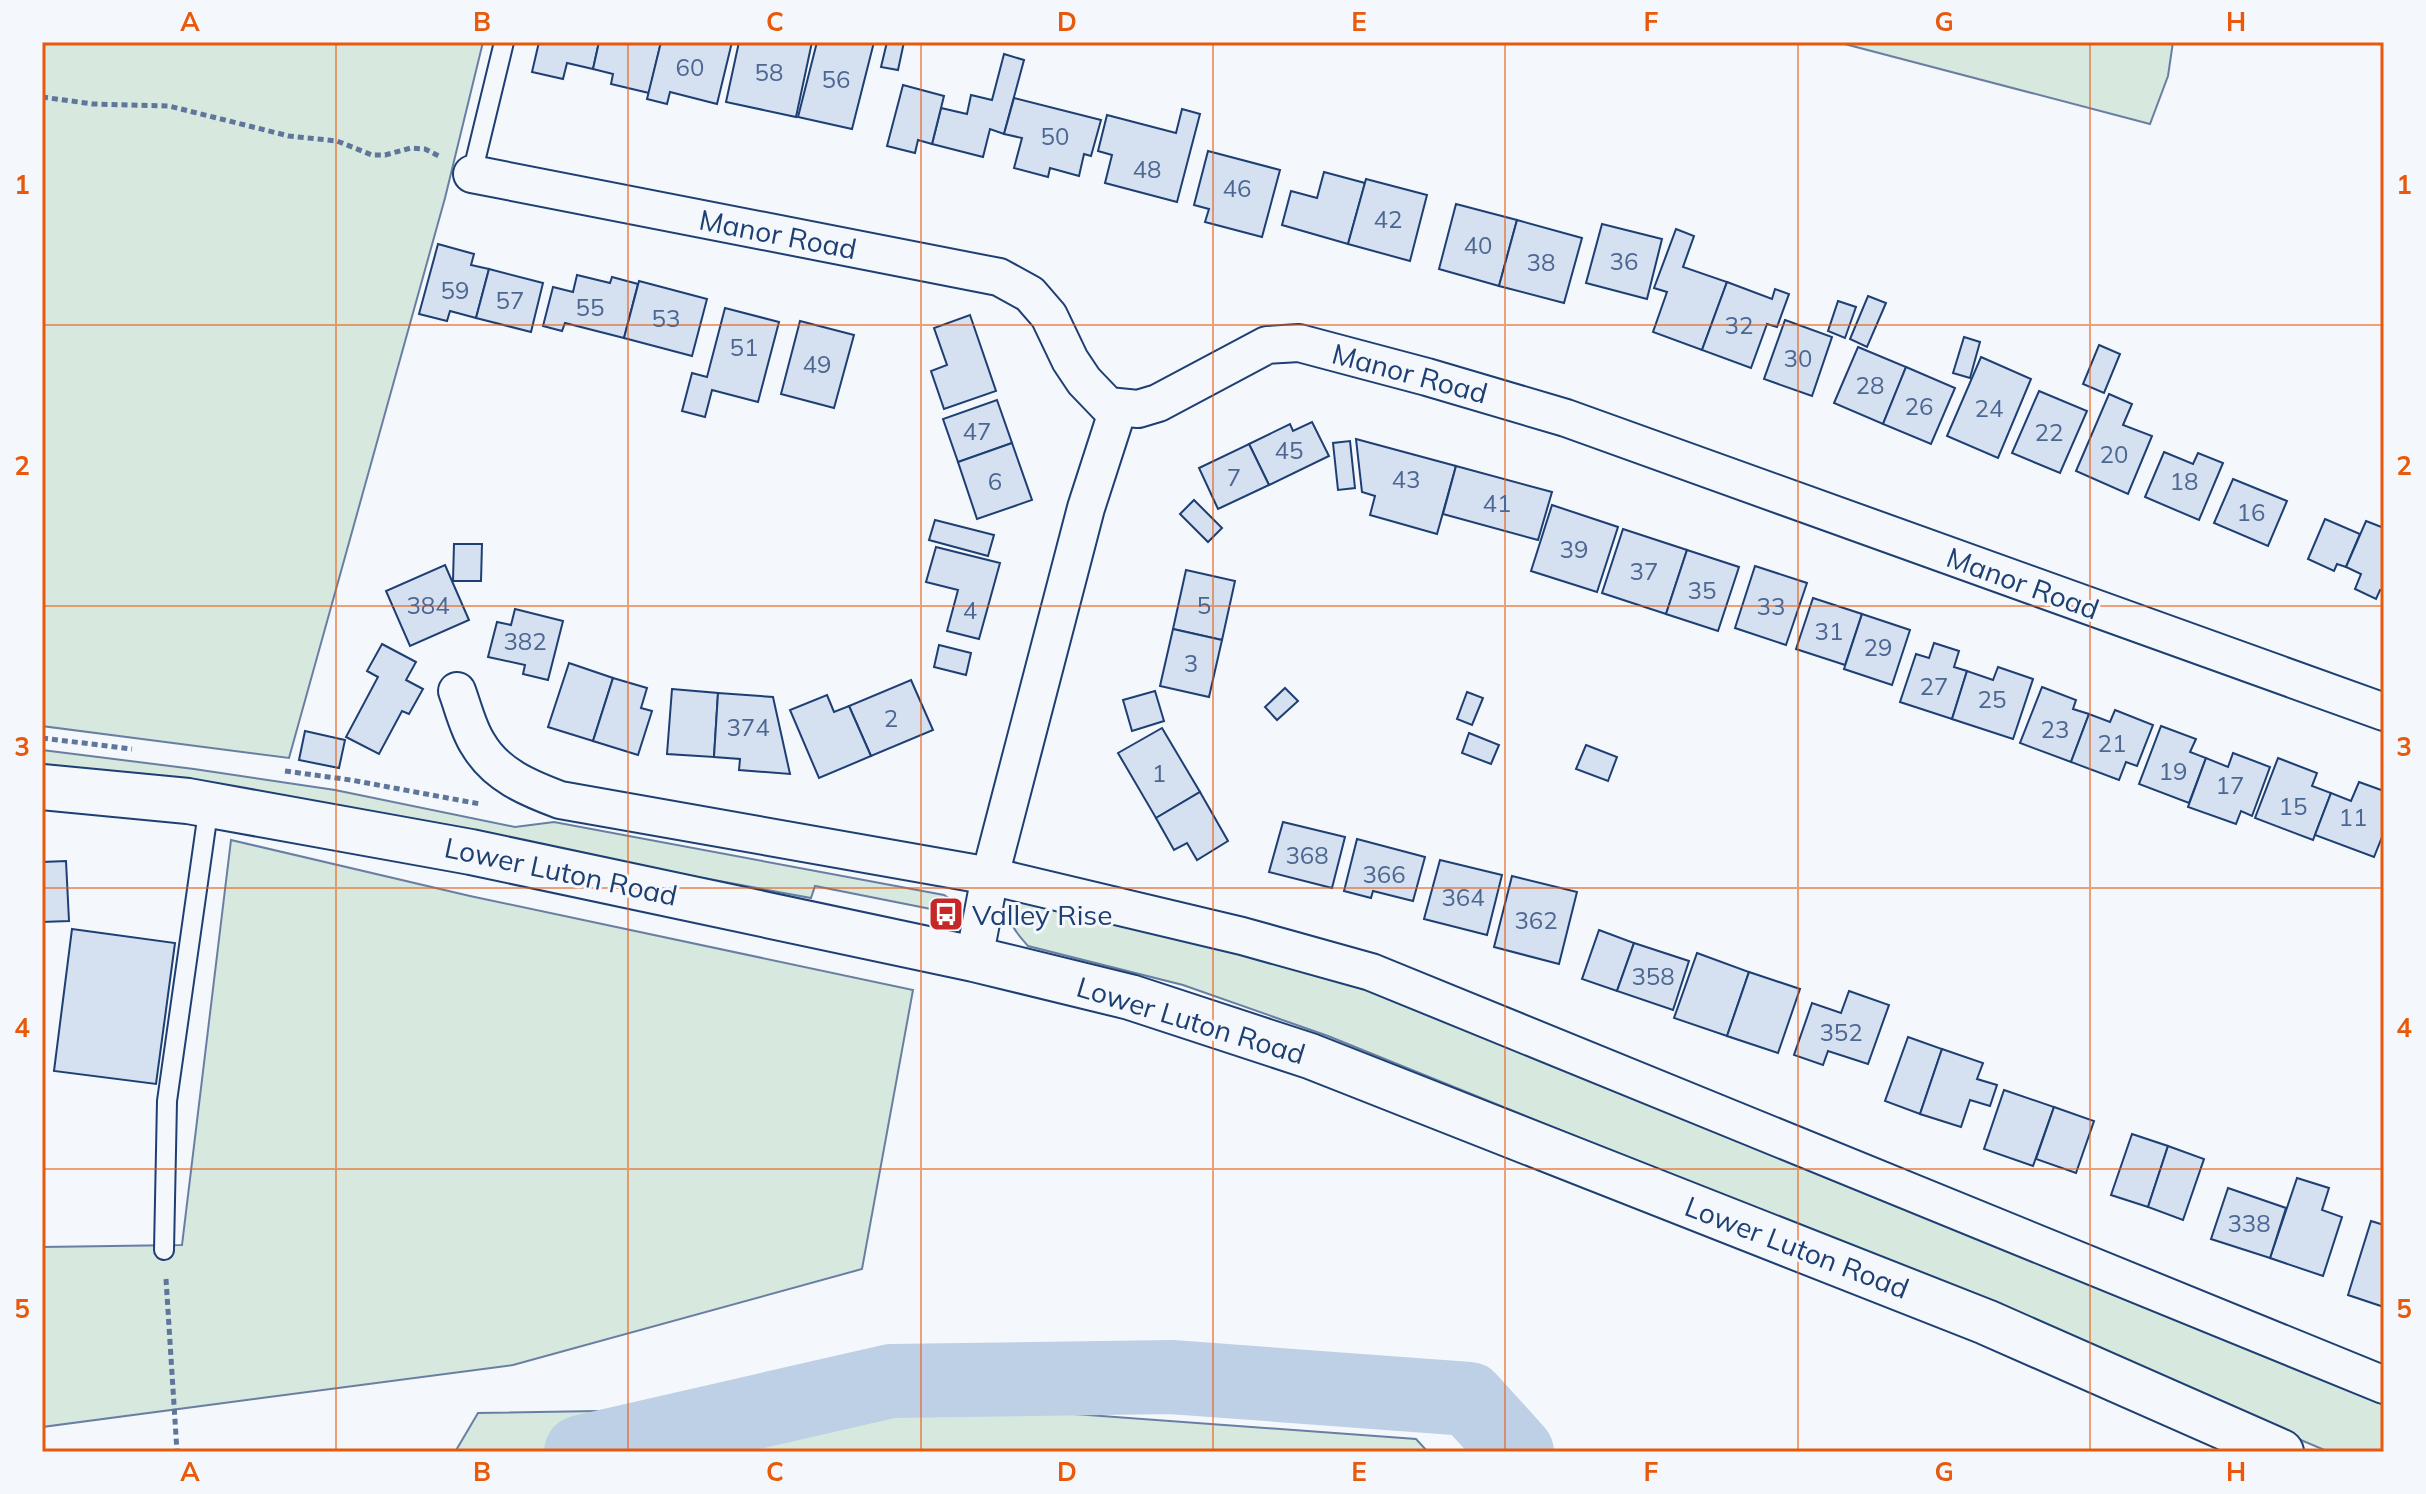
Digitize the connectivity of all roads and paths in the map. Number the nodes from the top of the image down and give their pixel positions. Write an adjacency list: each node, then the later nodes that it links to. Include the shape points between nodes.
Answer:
1 (504, 42): 3 (lane)
2 (42, 97): 3 (path, via 169,106 289,136 337,141 372,155 425,149)
3 (472, 174): 4 (street, Manor Road, via 999,277 1030,294 1049,316 1084,381 1108,406)
4 (1118, 409): 6 (street, Manor Road, via 1158,403 1267,345 1299,343 1566,418); 13 (street, via 1086,508)
5 (457, 691): 13 (street, via 478,744 503,772 521,786 560,800)
6 (2384, 712)
7 (42, 738): 8 (path)
8 (146, 751)
9 (281, 771): 12 (path)
10 (42, 787): 11 (main road, Lower Luton Road)
11 (209, 805): 14 (main road, Lower Luton Road, via 471,852); 15 (lane, via 167,1101)
12 (494, 807)
13 (990, 876): 14 (street); 16 (street, via 1371,972)
14 (974, 959): 18 (main road, Lower Luton Road, via 1130,997 1310,1056 1986,1322)
15 (164, 1250): 17 (path)
16 (2384, 1385)
17 (177, 1452)
18 (2281, 1452)

